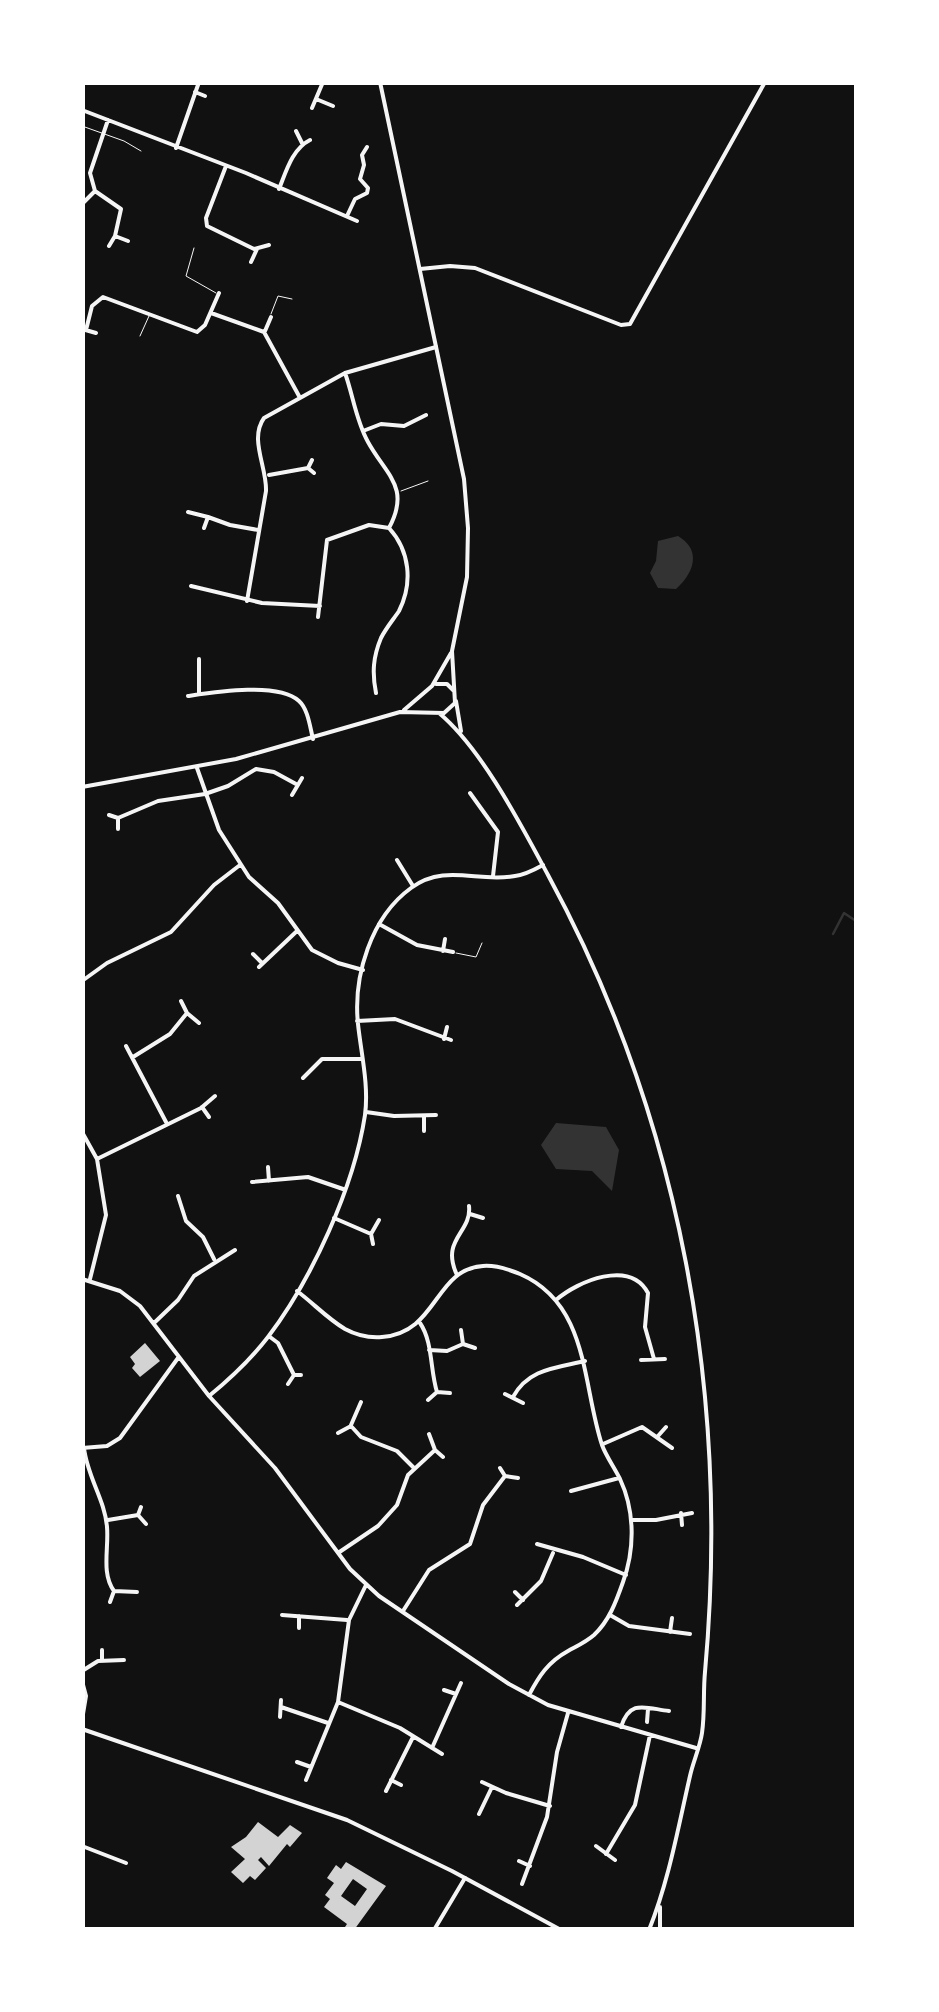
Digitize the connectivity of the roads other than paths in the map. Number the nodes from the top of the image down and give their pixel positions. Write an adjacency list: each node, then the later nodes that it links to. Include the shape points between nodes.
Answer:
1 (199, 82): 5 (street)
2 (323, 82): 7 (street)
3 (380, 82): 33 (street)
4 (765, 82): 33 (street, via 625,326 475,268)
5 (195, 92): 6 (street); 17 (street)
6 (205, 96)
7 (316, 99): 8 (street); 9 (street)
8 (333, 106)
9 (312, 108)
10 (82, 110): 11 (street)
11 (108, 120): 14 (street); 17 (street)
12 (82, 126): 14 (lane)
13 (296, 131): 16 (street)
14 (102, 133): 19 (lane); 22 (street, via 90,166)
15 (310, 140): 16 (street)
16 (302, 144): 21 (street)
17 (176, 148): 20 (street)
18 (367, 148): 24 (street, via 360,179 367,193 355,199)
19 (141, 151)
20 (226, 166): 21 (street); 31 (street, via 207,226)
21 (279, 189): 24 (street)
22 (95, 191): 23 (street); 26 (street, via 120,206)
23 (82, 204)
24 (347, 216): 25 (street)
25 (357, 221)
26 (115, 236): 27 (street); 29 (street)
27 (128, 241)
28 (269, 245): 31 (street)
29 (109, 246)
30 (194, 248): 34 (lane, via 186,276)
31 (256, 249): 32 (street)
32 (251, 262)
33 (420, 269): 43 (street)
34 (219, 293): 36 (street)
35 (292, 299): 38 (lane, via 278,296)
36 (210, 313): 37 (street, via 203,328 192,332); 41 (street)
37 (149, 315): 39 (street, via 100,297); 42 (lane)
38 (271, 317): 41 (street)
39 (84, 329): 40 (street)
40 (96, 332)
41 (264, 332): 45 (street)
42 (140, 336)
43 (437, 347): 44 (street); 67 (street, via 468,528 467,577)
44 (345, 373): 45 (street); 48 (street)
45 (298, 396): 53 (street, via 259,425)
46 (426, 416): 47 (street)
47 (412, 424): 48 (street, via 381,424); 49 (street)
48 (364, 432): 55 (street)
49 (418, 434)
50 (312, 460): 51 (street)
51 (308, 468): 52 (street); 53 (street)
52 (314, 474)
53 (266, 476): 60 (street)
54 (428, 481): 55 (lane)
55 (398, 492): 59 (street)
56 (188, 512): 57 (street)
57 (208, 516): 58 (street); 60 (street)
58 (204, 528)
59 (389, 528): 65 (street, via 369,525 330,537); 70 (street, via 404,548 406,588 380,641)
60 (258, 530): 63 (street)
61 (191, 586): 62 (street)
62 (208, 591): 63 (street); 64 (street)
63 (248, 601): 65 (street)
64 (206, 602)
65 (320, 606): 66 (street)
66 (318, 617)
67 (452, 651): 71 (street); 74 (street)
68 (199, 658): 73 (street)
69 (386, 680): 70 (street)
70 (374, 682): 72 (street)
71 (429, 689): 74 (street, via 443,683); 76 (street); 77 (street, via 426,703)
72 (376, 693)
73 (199, 694): 75 (street); 79 (street, via 264,688 296,698)
74 (455, 694): 77 (street, via 449,711); 78 (street)
75 (188, 696)
76 (400, 712): 77 (street); 79 (street)
77 (437, 713): 78 (street)
78 (461, 731): 94 (street)
79 (313, 738): 80 (street)
80 (197, 768): 83 (street); 85 (street)
81 (302, 778): 82 (street)
82 (296, 784): 85 (street, via 256,770); 86 (street)
83 (82, 787)
84 (470, 793): 88 (street)
85 (205, 794): 90 (street, via 158,801); 93 (street)
86 (292, 795)
87 (489, 798): 88 (street)
88 (479, 805): 95 (street, via 498,832)
89 (109, 814): 90 (street)
90 (118, 818): 91 (street)
91 (118, 828)
92 (396, 860): 96 (street)
93 (240, 865): 98 (street); 105 (street, via 171,932)
94 (543, 866): 95 (street); 241 (street, via 597,974 639,1082 673,1197 695,1306 713,1518)
95 (493, 876): 96 (street, via 442,874)
96 (413, 886): 97 (street)
97 (379, 924): 101 (street); 104 (street)
98 (297, 931): 103 (street, via 260,965); 104 (street, via 317,954)
99 (444, 939): 101 (street)
100 (482, 944): 102 (lane, via 476,957)
101 (443, 951): 102 (street)
102 (453, 952)
103 (253, 954)
104 (363, 970): 108 (street)
105 (82, 981)
106 (181, 1001): 107 (street)
107 (187, 1013): 109 (street); 115 (street, via 170,1034)
108 (358, 1021): 111 (street, via 395,1020); 117 (street)
109 (198, 1023)
110 (447, 1027): 111 (street)
111 (444, 1039): 112 (street)
112 (452, 1040)
113 (126, 1046): 115 (street)
114 (318, 1047): 116 (street)
115 (132, 1058): 125 (street)
116 (322, 1059): 117 (street); 118 (street)
117 (362, 1059): 121 (street)
118 (303, 1078)
119 (215, 1096): 120 (street)
120 (202, 1107): 124 (street); 125 (street)
121 (366, 1112): 122 (street); 132 (street)
122 (424, 1116): 123 (street); 126 (street)
123 (436, 1116)
124 (208, 1117)
125 (167, 1124): 128 (street)
126 (424, 1131)
127 (82, 1132): 128 (street)
128 (97, 1159): 147 (street, via 106,1216)
129 (268, 1168): 130 (street)
130 (269, 1181): 131 (street); 132 (street, via 308,1177)
131 (252, 1182)
132 (343, 1190): 138 (street)
133 (178, 1196): 136 (street)
134 (469, 1206): 137 (street)
135 (190, 1210): 136 (street)
136 (182, 1213): 144 (street)
137 (470, 1214): 139 (street); 145 (street, via 452,1246)
138 (334, 1218): 141 (street); 148 (street)
139 (483, 1218)
140 (379, 1220): 141 (street)
141 (371, 1234): 142 (street)
142 (374, 1244)
143 (235, 1250): 144 (street)
144 (215, 1260): 150 (street)
145 (457, 1274): 149 (street, via 483,1266 509,1270); 151 (street)
146 (82, 1278): 147 (street)
147 (90, 1279): 150 (street, via 120,1291)
148 (297, 1292): 151 (street, via 359,1334 394,1335); 153 (street)
149 (556, 1300): 158 (street, via 596,1278 640,1282 648,1293 646,1327); 161 (street)
150 (154, 1323): 157 (street)
151 (420, 1323): 156 (street)
152 (460, 1330): 154 (street)
153 (269, 1336): 162 (street); 168 (street)
154 (463, 1344): 155 (street); 156 (street)
155 (475, 1348)
156 (429, 1350): 165 (street)
157 (178, 1358): 168 (street); 179 (street, via 120,1438)
158 (654, 1359): 159 (street); 160 (street)
159 (665, 1359)
160 (641, 1360)
161 (585, 1361): 169 (street, via 532,1374); 178 (street)
162 (294, 1375): 163 (street); 164 (street)
163 (301, 1375)
164 (288, 1384)
165 (437, 1392): 166 (street); 170 (street)
166 (450, 1393)
167 (505, 1394): 169 (street)
168 (209, 1396): 201 (street)
169 (513, 1398): 172 (street)
170 (428, 1400)
171 (362, 1402): 173 (street)
172 (523, 1403)
173 (351, 1426): 175 (street); 183 (street)
174 (666, 1426): 177 (street)
175 (338, 1433)
176 (429, 1434): 181 (street)
177 (658, 1436): 178 (street, via 636,1427); 180 (street)
178 (602, 1444): 188 (street)
179 (83, 1448): 195 (street)
180 (672, 1448)
181 (435, 1450): 182 (street); 183 (street)
182 (443, 1457)
183 (414, 1468): 201 (street, via 397,1505)
184 (500, 1468): 185 (street)
185 (506, 1476): 187 (street); 210 (street, via 483,1505 470,1544 429,1570)
186 (576, 1477): 189 (street)
187 (518, 1478)
188 (619, 1478): 189 (street); 196 (street)
189 (578, 1488): 190 (street)
190 (570, 1492)
191 (141, 1507): 194 (street)
192 (681, 1513): 193 (street); 196 (street); 198 (street)
193 (692, 1513)
194 (138, 1515): 195 (street); 197 (street)
195 (106, 1520): 204 (street)
196 (632, 1520): 202 (street)
197 (146, 1524)
198 (682, 1525)
199 (537, 1544): 200 (street)
200 (553, 1551): 202 (street); 207 (street, via 541,1581)
201 (338, 1552): 203 (street)
202 (626, 1574): 212 (street)
203 (366, 1585): 210 (street); 215 (street)
204 (114, 1591): 205 (street); 208 (street)
205 (137, 1592)
206 (515, 1592): 207 (street)
207 (523, 1600): 209 (street)
208 (110, 1602)
209 (517, 1606)
210 (403, 1610): 227 (street)
211 (282, 1615): 213 (street)
212 (610, 1615): 217 (street, via 629,1626); 227 (street, via 588,1640 552,1661)
213 (299, 1616): 215 (street); 216 (street)
214 (672, 1618): 217 (street)
215 (349, 1620): 228 (street)
216 (298, 1628)
217 (670, 1632): 218 (street)
218 (690, 1634)
219 (102, 1650): 220 (street)
220 (102, 1660): 221 (street); 222 (street)
221 (124, 1660)
222 (82, 1671)
223 (82, 1681): 233 (street)
224 (461, 1683): 226 (street)
225 (444, 1690): 226 (street)
226 (456, 1694): 240 (street)
227 (528, 1696): 231 (street)
228 (338, 1702): 235 (street); 239 (street)
229 (648, 1709): 230 (street); 234 (street); 236 (street, via 630,1709)
230 (669, 1711)
231 (568, 1713): 236 (street); 251 (street)
232 (280, 1717): 235 (street, via 281,1704)
233 (82, 1720)
234 (647, 1722)
235 (328, 1724): 244 (street)
236 (621, 1727): 238 (street)
237 (82, 1729): 260 (street, via 347,1820)
238 (650, 1734): 241 (street); 255 (street, via 636,1804)
239 (414, 1737): 240 (street); 246 (street)
240 (432, 1748): 242 (street)
241 (696, 1748): 262 (street)
242 (442, 1754)
243 (297, 1762): 244 (street)
244 (311, 1767): 245 (street)
245 (306, 1780)
246 (391, 1780): 248 (street); 250 (street)
247 (482, 1782): 249 (street)
248 (401, 1785)
249 (492, 1786): 251 (street); 252 (street)
250 (386, 1791)
251 (550, 1806): 259 (street)
252 (479, 1814)
253 (82, 1846): 258 (street)
254 (596, 1846): 255 (street)
255 (606, 1854): 256 (street)
256 (615, 1860)
257 (520, 1861): 259 (street)
258 (126, 1863)
259 (530, 1866): 261 (street)
260 (466, 1878): 263 (street); 264 (street)
261 (522, 1884)
262 (660, 1902): 265 (street); 266 (street)
263 (434, 1930)
264 (561, 1930)
265 (649, 1930)
266 (660, 1930)

